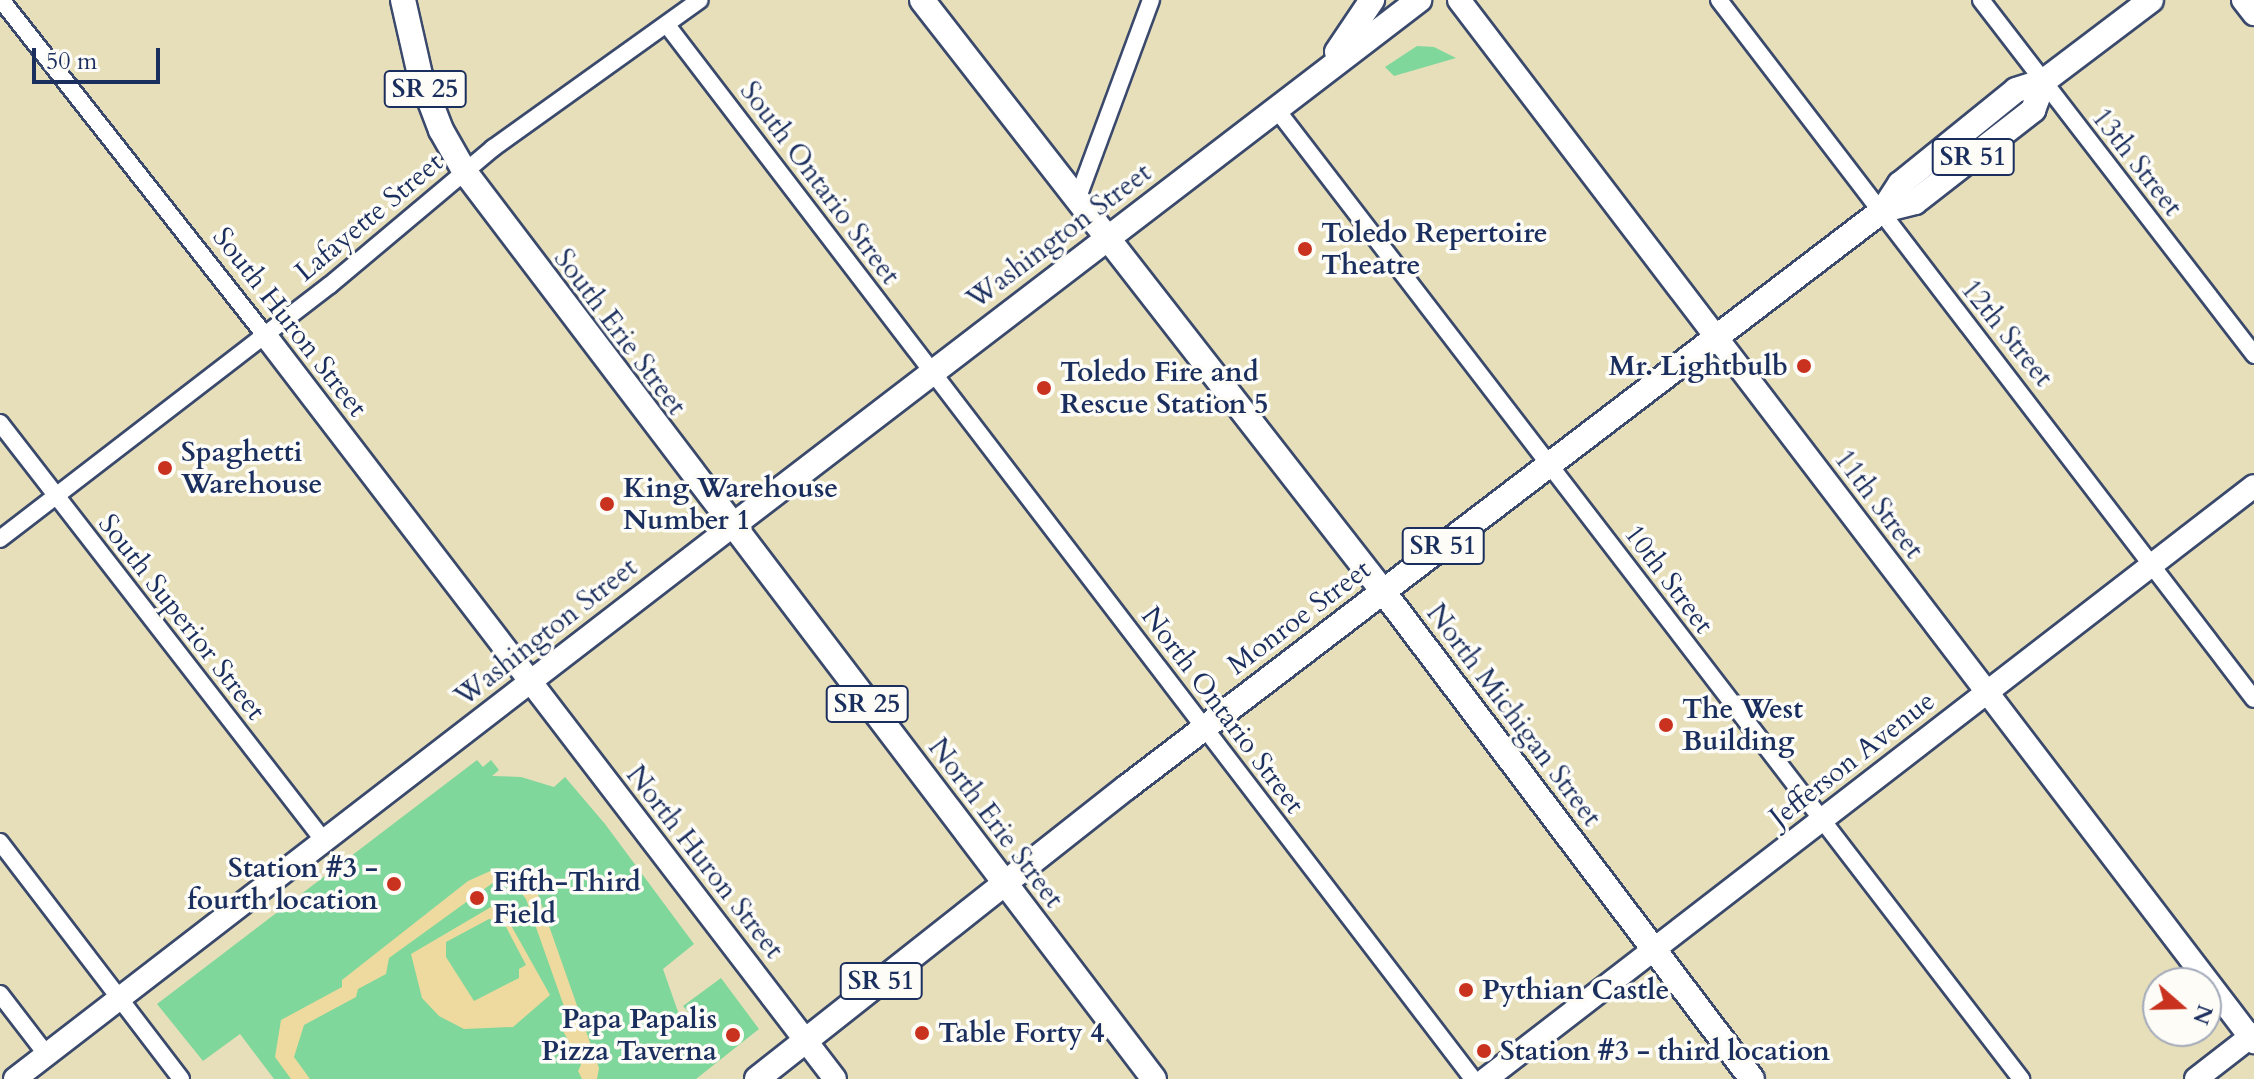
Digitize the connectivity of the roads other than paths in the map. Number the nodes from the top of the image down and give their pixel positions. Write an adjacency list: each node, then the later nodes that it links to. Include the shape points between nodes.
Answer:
1 (403, 0): 18 (main road, SR 25, via 420,75 441,130)
2 (700, 0): 14 (street, Lafayette Street)
3 (922, 0): 19 (main road, North Michigan Street)
4 (1151, 0): 19 (street)
5 (1372, 0): 15 (main road)
6 (1419, 0): 15 (main road, Washington Street)
7 (1459, 0): 23 (street, 11th Street)
8 (1719, 0): 20 (street, 12th Street)
9 (1981, 0): 16 (street, 13th Street)
10 (2151, 0): 16 (main road, Monroe Street / SR 51)
11 (2243, 0): 13 (street)
12 (2, 1): 22 (street, South Huron Street)
13 (2254, 14)
14 (667, 25): 18 (street, Lafayette Street); 25 (street, South Ontario Street)
15 (1322, 74): 17 (main road, Washington Street)
16 (2044, 81): 20 (main road, Monroe Street / SR 51, via 2016,90 1900,184); 24 (street, 13th Street)
17 (1277, 110): 21 (main road, Washington Street); 27 (street, 10th Street)
18 (465, 172): 22 (street, Lafayette Street); 30 (main road, South Erie Street / SR 25)
19 (1077, 200): 21 (main road, North Michigan Street)
20 (1883, 210): 23 (main road, Monroe Street / SR 51); 32 (street, 12th Street, via 1899,240)
21 (1107, 237): 25 (main road, Washington Street); 33 (main road, North Michigan Street)
22 (265, 335): 29 (street, Lafayette Street); 34 (street, South Huron Street)
23 (1715, 339): 27 (main road, Monroe Street / SR 51); 35 (street, 11th Street)
24 (2254, 355)
25 (932, 372): 30 (main road, Washington Street); 37 (street, North Ontario Street)
26 (0, 423): 29 (street, South Superior Street)
27 (1550, 467): 33 (main road, Monroe Street / SR 51); 38 (street, 10th Street)
28 (2254, 486): 32 (street, Jefferson Avenue)
29 (56, 496): 31 (street, Lafayette Street); 39 (street, South Superior Street)
30 (731, 527): 34 (street, Washington Street); 41 (main road, North Erie Street / SR 25)
31 (0, 539)
32 (2151, 566): 35 (street, Jefferson Avenue); 36 (street, 12th Street)
33 (1382, 590): 37 (main road, Monroe Street / SR 51); 42 (main road, North Michigan Street)
34 (529, 682): 39 (street, Washington Street); 46 (street, North Huron Street)
35 (1986, 693): 38 (street, Jefferson Avenue); 45 (street, 11th Street)
36 (2254, 699)
37 (1204, 728): 41 (main road, Monroe Street / SR 51); 53 (street, North Ontario Street)
38 (1821, 821): 42 (street, Jefferson Avenue); 56 (street, 10th Street)
39 (324, 841): 44 (street, Washington Street)
40 (0, 842): 44 (street)
41 (1004, 882): 46 (main road, Monroe Street / SR 51); 52 (main road, North Erie Street / SR 25)
42 (1653, 950): 54 (street, Jefferson Avenue); 55 (main road, North Michigan Street)
43 (0, 994): 47 (street)
44 (120, 998): 47 (street, Washington Street); 49 (street)
45 (2253, 1038): 57 (street)
46 (805, 1041): 50 (main road, Monroe Street / SR 51); 51 (street, North Huron Street)
47 (47, 1055): 48 (street, Washington Street)
48 (19, 1078)
49 (181, 1079)
50 (757, 1079)
51 (835, 1079)
52 (1154, 1079)
53 (1473, 1079)
54 (1486, 1079)
55 (1752, 1079)
56 (2021, 1079)
57 (2196, 1079)

